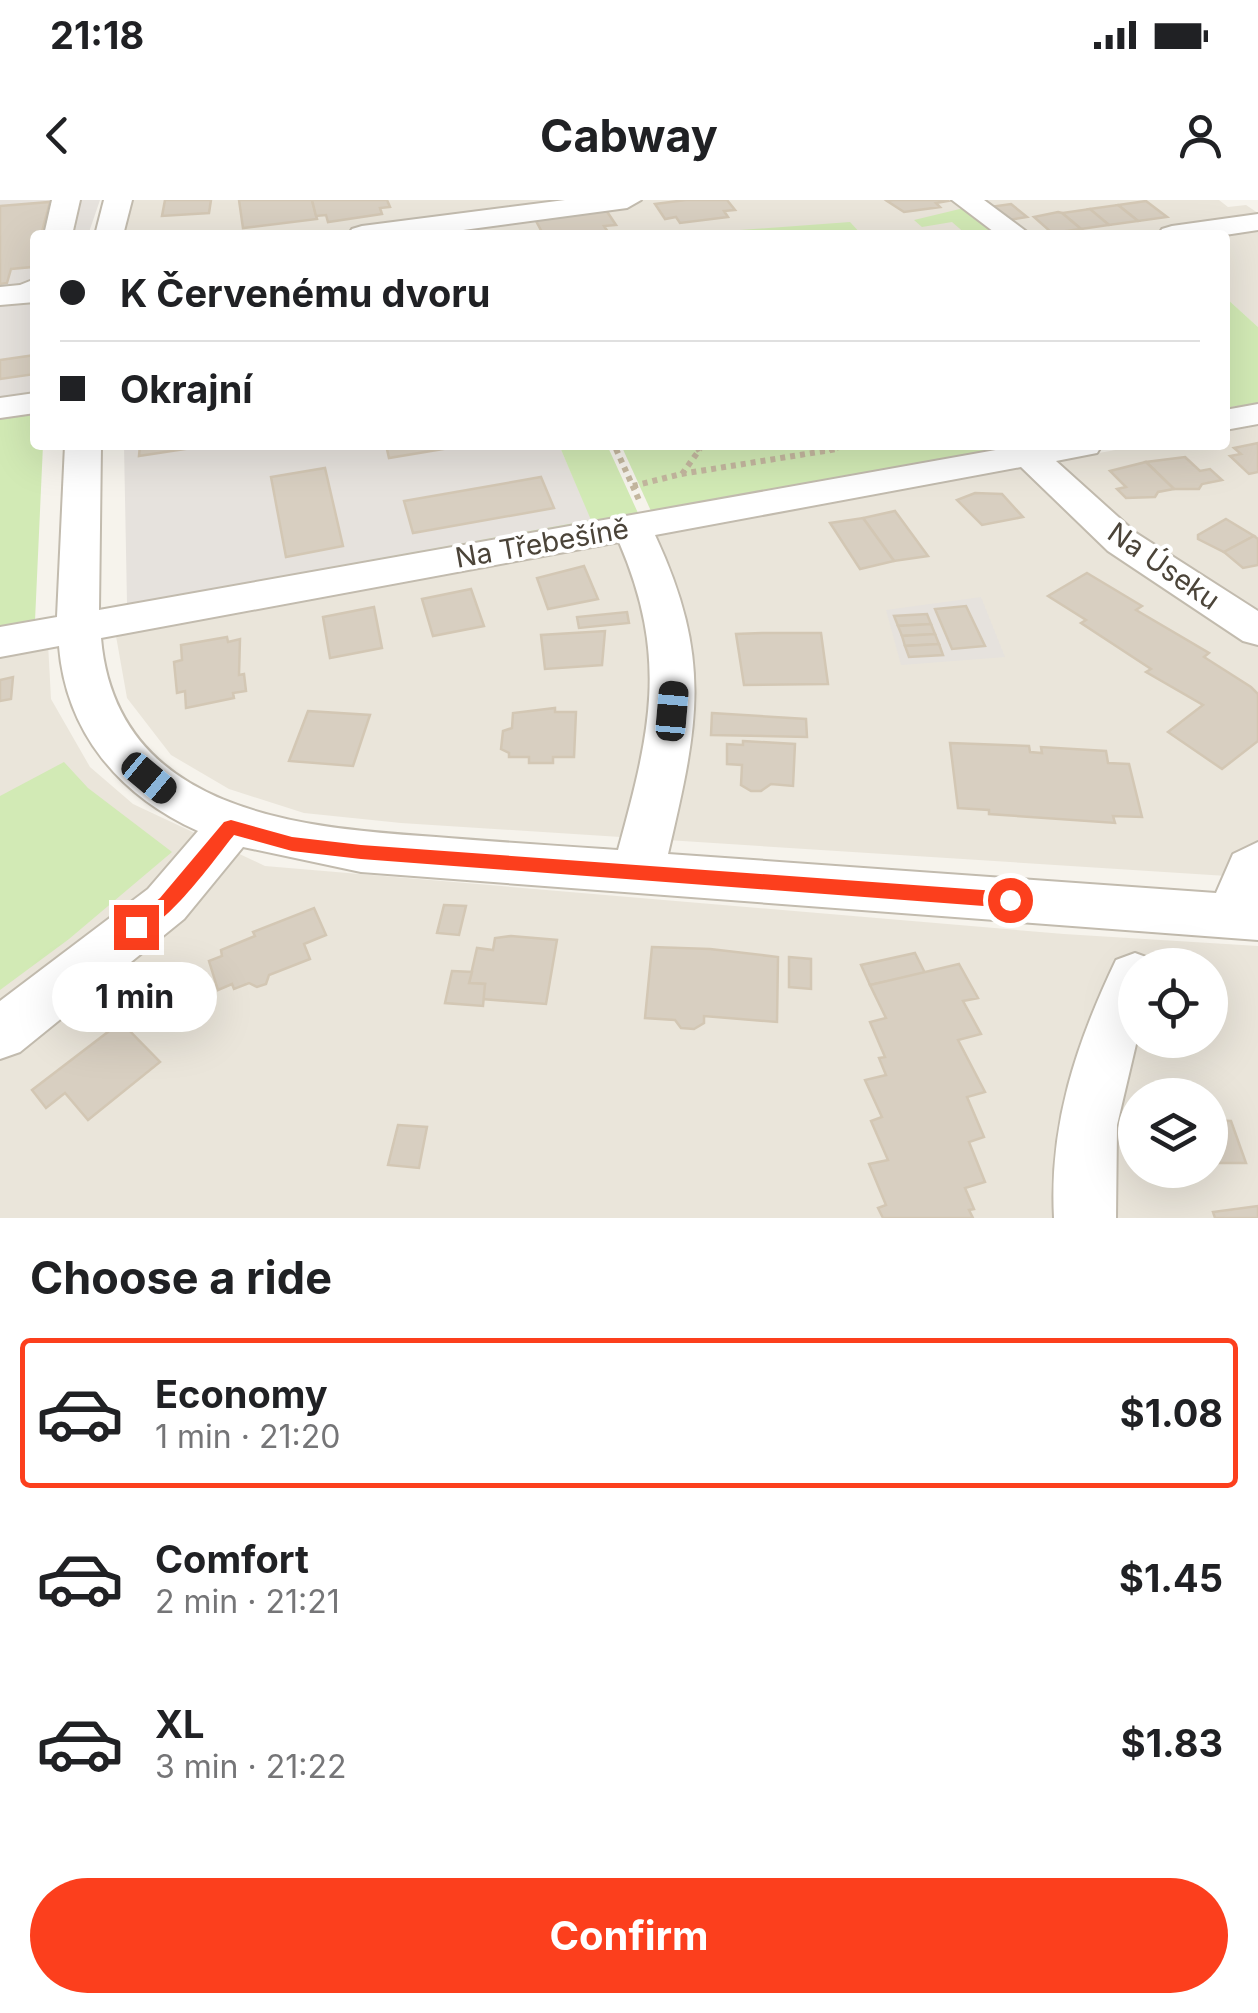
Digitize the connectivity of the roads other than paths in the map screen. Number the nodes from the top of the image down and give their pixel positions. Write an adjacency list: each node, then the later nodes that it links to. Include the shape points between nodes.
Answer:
1 (66, 200): 9 (street)
2 (118, 200): 10 (street)
3 (627, 200): 8 (street)
4 (966, 200): 12 (street)
5 (1195, 200): 7 (street)
6 (1258, 222): 7 (street)
7 (1228, 226): 13 (street)
8 (488, 227): 11 (street)
9 (59, 230)
10 (110, 230)
11 (441, 230)
12 (1010, 230)
13 (1203, 230)
14 (30, 404): 15 (street)
15 (0, 408)
16 (1258, 414): 17 (street)
17 (1230, 419)
18 (83, 450): 22 (street)
19 (1057, 450): 20 (street, Na Třebešíně)
20 (1030, 455): 21 (street, Na Třebešíně); 23 (street, Na Úseku, via 1122,542)
21 (639, 512): 22 (street, Na Třebešíně); 27 (street, via 674,677 669,745)
22 (80, 628): 24 (street, Na Třebešíně); 25 (street, via 92,703 130,762 168,793)
23 (1258, 631)
24 (0, 642)
25 (231, 827): 27 (street, via 292,844 361,852); 32 (street, via 166,904)
26 (1258, 862): 29 (street, via 1251,868)
27 (638, 872): 28 (street)
28 (1160, 911): 29 (street); 30 (street)
29 (1245, 917)
30 (1146, 948)
31 (1118, 1013): 33 (street, via 1092,1095)
32 (0, 1034)
33 (1085, 1218)

